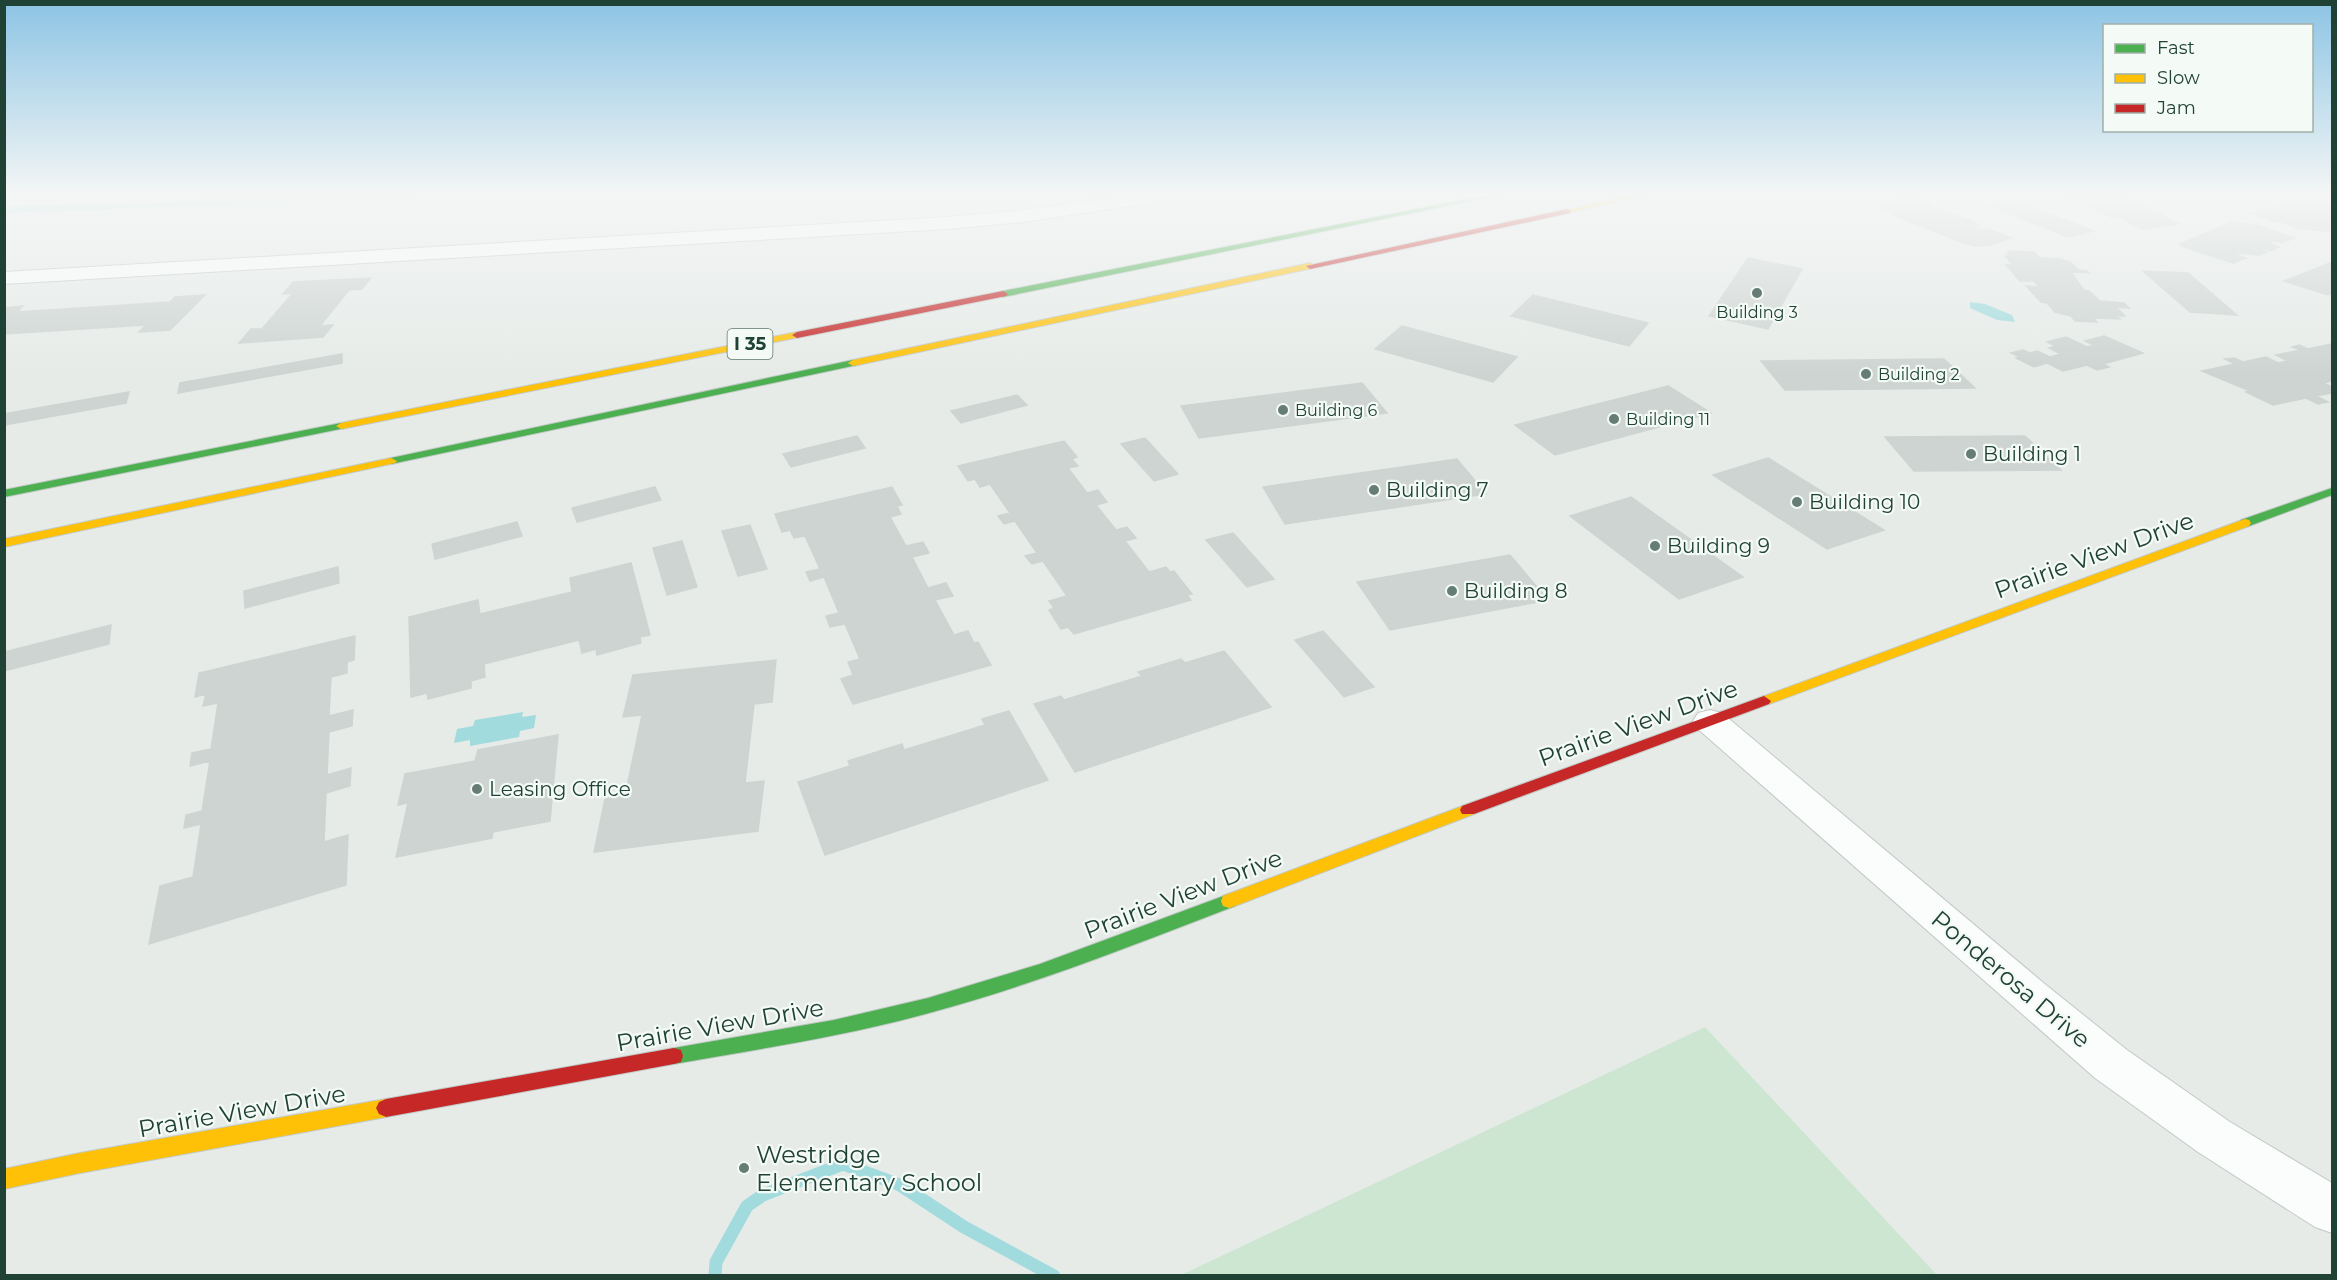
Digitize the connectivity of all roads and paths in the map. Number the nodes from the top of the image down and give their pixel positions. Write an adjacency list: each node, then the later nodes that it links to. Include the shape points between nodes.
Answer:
1 (408, 255): 4 (street)
2 (1198, 255): 6 (main road, I 35)
3 (1362, 255): 7 (main road, I 35)
4 (4, 278)
5 (2332, 491): 8 (main road, Prairie View Drive)
6 (4, 494)
7 (4, 543)
8 (1710, 721): 9 (main road, Prairie View Drive, via 1081,958 928,1006 813,1032); 10 (street, Ponderosa Drive, via 2111,1064 2214,1137)
9 (4, 1179)
10 (2332, 1210)

